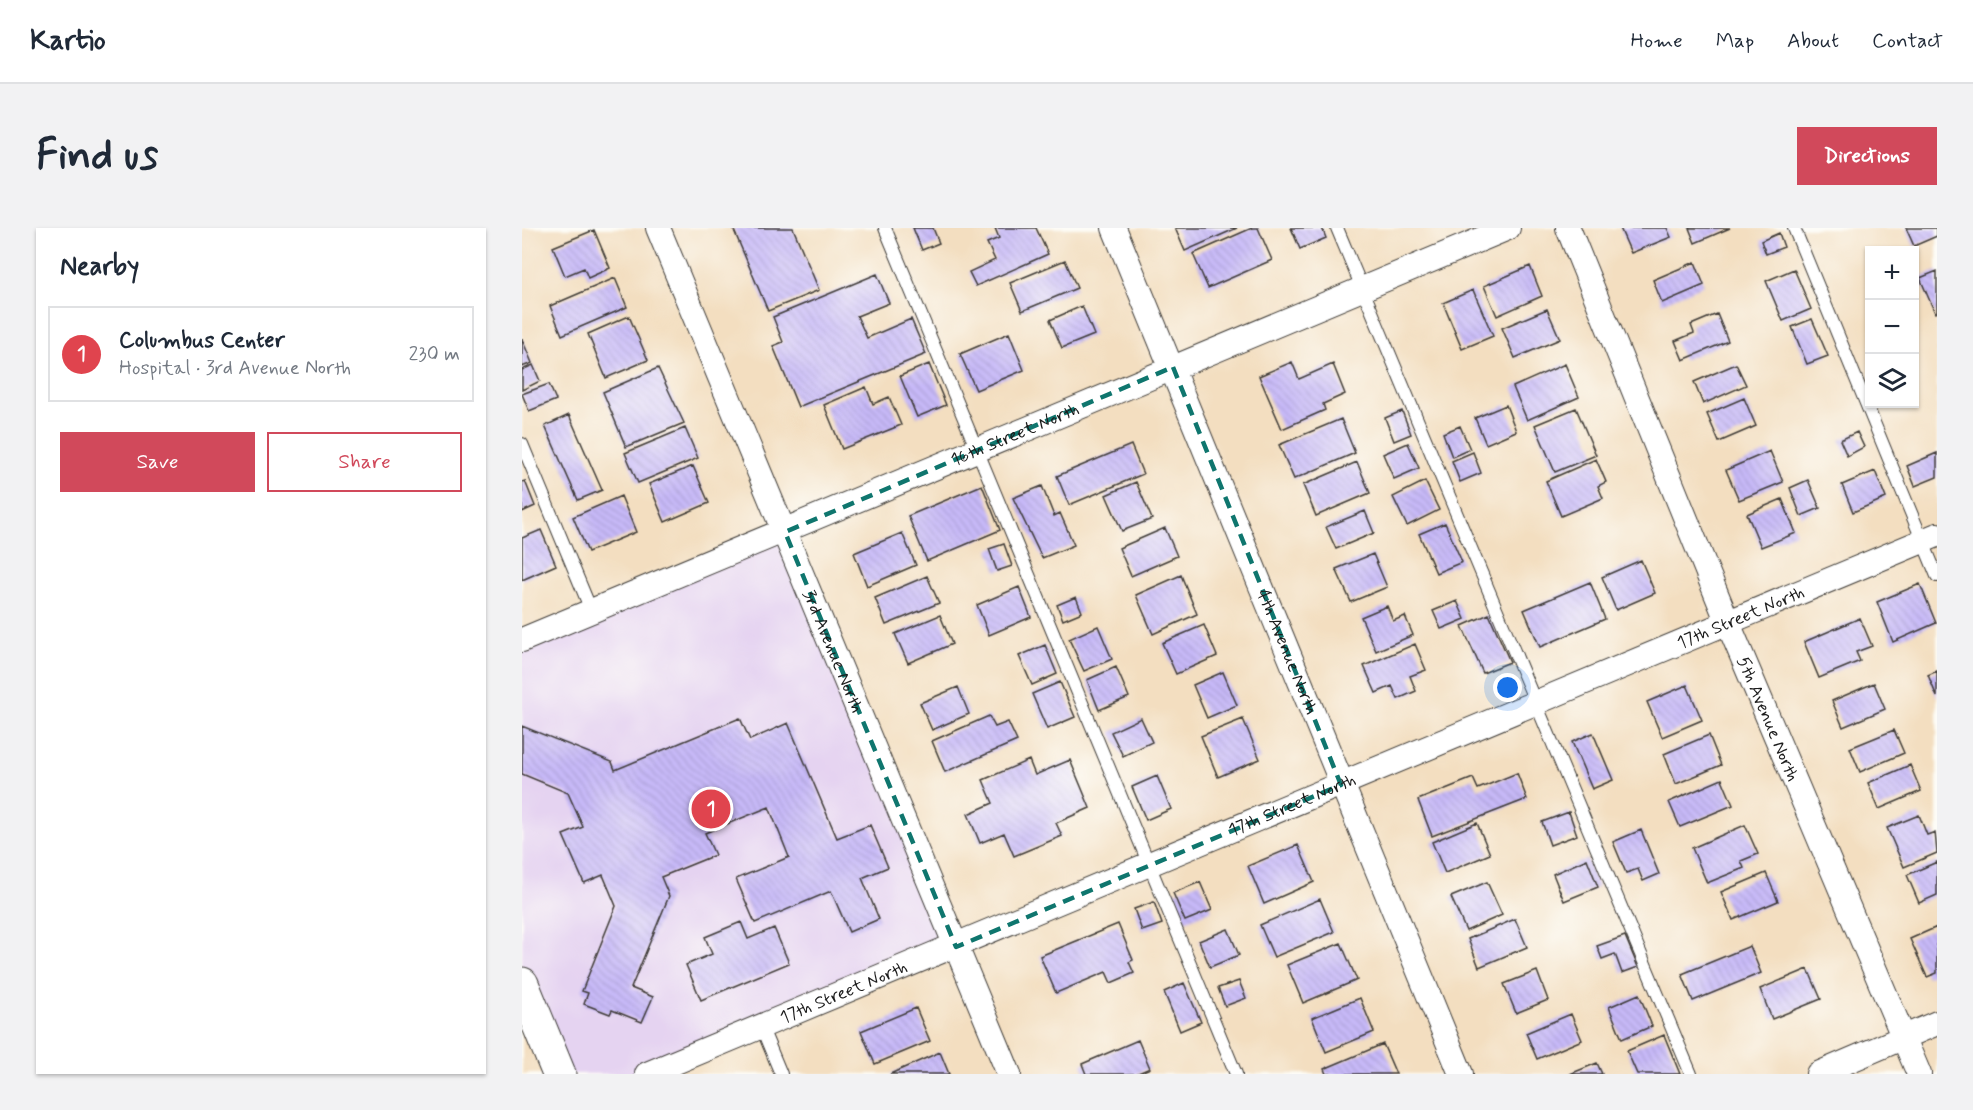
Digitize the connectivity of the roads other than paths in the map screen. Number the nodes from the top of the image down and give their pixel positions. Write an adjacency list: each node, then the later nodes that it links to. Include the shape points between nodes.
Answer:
1 (658, 228): 12 (street, 3rd Avenue North)
2 (885, 228): 11 (lane)
3 (1114, 228): 9 (street, 4th Avenue North)
4 (1337, 228): 8 (lane)
5 (1508, 228): 8 (street, 16th Street North)
6 (1568, 228): 16 (street, 5th Avenue North)
7 (1794, 228): 13 (lane)
8 (1362, 288): 9 (street, 16th Street North); 18 (lane)
9 (1173, 367): 11 (street, 16th Street North); 19 (street, 4th Avenue North)
10 (522, 444): 15 (lane)
11 (979, 448): 12 (street, 16th Street North); 20 (lane)
12 (785, 532): 15 (street, 16th Street North); 21 (street, 3rd Avenue North)
13 (1930, 538): 14 (lane); 16 (street, 17th Street North)
14 (1937, 576)
15 (591, 610): 17 (street, 16th Street North)
16 (1728, 623): 18 (street, 17th Street North); 25 (street, 5th Avenue North)
17 (522, 640)
18 (1535, 704): 19 (street, 17th Street North); 32 (lane)
19 (1341, 785): 20 (street, 17th Street North); 31 (street, 4th Avenue North)
20 (1148, 865): 21 (street, 17th Street North); 30 (lane)
21 (956, 946): 24 (street, 17th Street North); 29 (street, 3rd Avenue North)
22 (522, 984): 26 (main road)
23 (1937, 1023): 25 (street)
24 (761, 1026): 27 (street, 17th Street North); 28 (lane)
25 (1904, 1037): 33 (street); 34 (street, 5th Avenue North)
26 (559, 1074)
27 (647, 1074)
28 (781, 1074)
29 (1009, 1074)
30 (1236, 1074)
31 (1461, 1074)
32 (1691, 1074)
33 (1818, 1074)
34 (1919, 1074)

